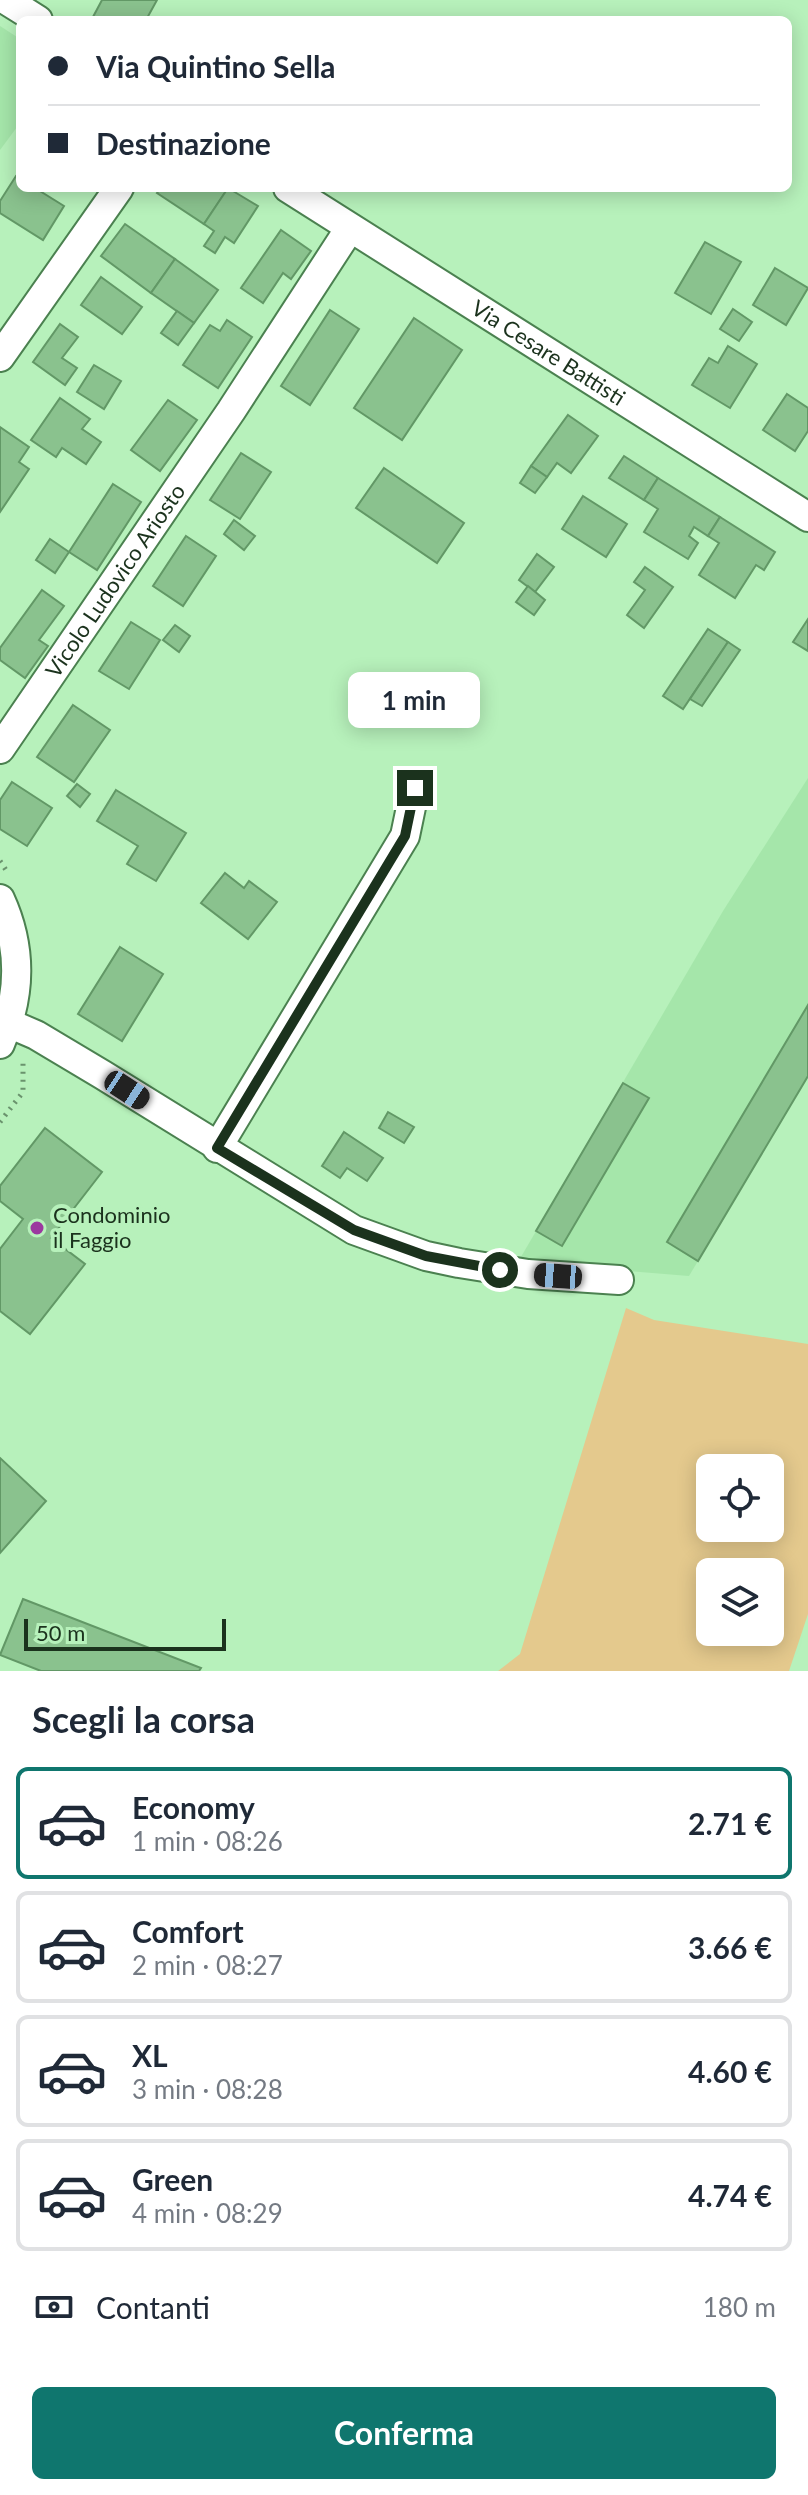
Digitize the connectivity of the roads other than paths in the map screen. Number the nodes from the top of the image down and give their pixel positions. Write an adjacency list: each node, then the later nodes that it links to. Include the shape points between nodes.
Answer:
1 (6, 0): 2 (street)
2 (32, 16)
3 (116, 192): 6 (street)
4 (294, 192): 5 (street, Via Cesare Battisti)
5 (350, 228): 7 (street, Via Cesare Battisti); 8 (street, Vicolo Ludovico Ariosto)
6 (0, 357)
7 (808, 517)
8 (0, 749)
9 (415, 788): 12 (street, via 405,836)
10 (0, 899): 11 (street, via 16,954)
11 (12, 1032): 12 (street)
12 (217, 1148): 13 (street, via 354,1230 412,1252 500,1270)
13 (619, 1280)

